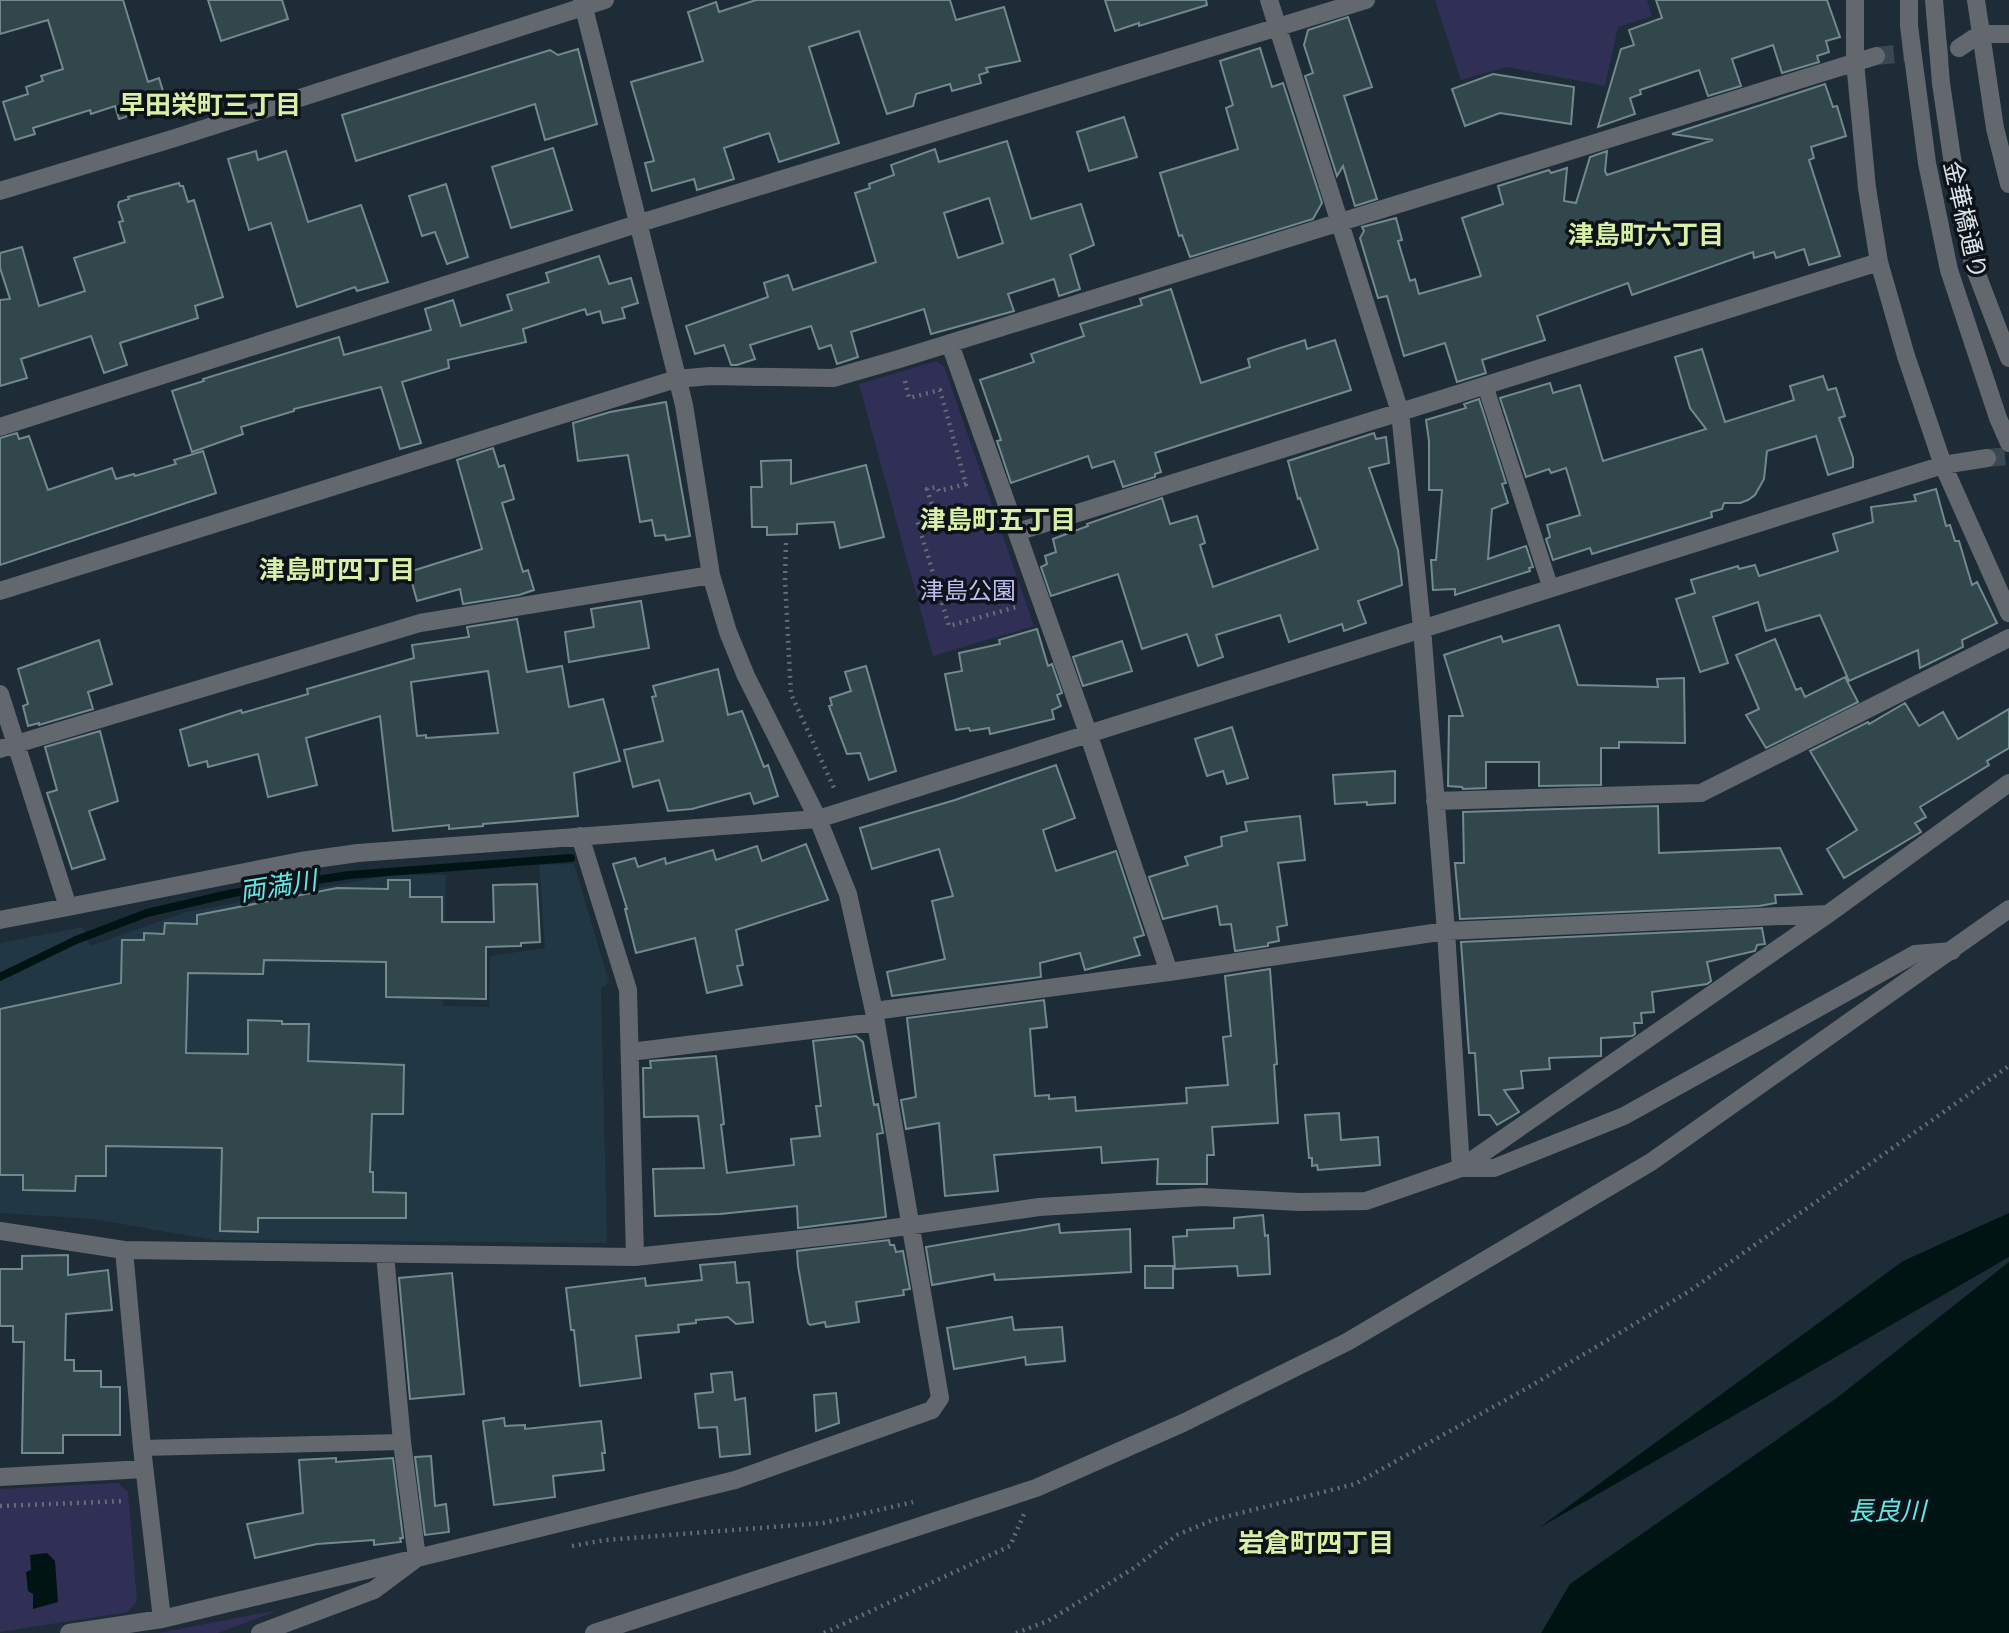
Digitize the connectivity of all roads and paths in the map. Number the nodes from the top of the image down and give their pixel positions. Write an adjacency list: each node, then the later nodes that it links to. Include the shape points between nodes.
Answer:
1 (605, 0): 8 (street)
2 (1269, 0): 9 (street)
3 (1366, 0): 9 (street)
4 (1855, 0): 14 (street)
5 (1909, 0): 27 (street, 金華橋通り, via 1927,163 1949,270)
6 (1934, 0): 21 (street, 金華橋通り, via 1952,158 1973,264)
7 (1976, 0): 10 (street)
8 (583, 4): 16 (street); 18 (street)
9 (1277, 27): 17 (street); 18 (street)
10 (1980, 34): 11 (street); 12 (street); 15 (street)
11 (2009, 34)
12 (1959, 48)
13 (1875, 56): 14 (street)
14 (1855, 62): 17 (street); 19 (street)
15 (2009, 184)
16 (0, 191)
17 (1339, 222): 20 (street); 25 (street)
18 (640, 223): 23 (street); 26 (street)
19 (1879, 262): 24 (street); 29 (street)
20 (950, 344): 22 (street); 30 (street)
21 (2009, 358)
22 (899, 359): 23 (street, via 833,378); 33 (path, via 909,398 940,390 967,484 928,489 935,515 917,520 949,626 1023,605 1018,586)
23 (676, 379): 32 (street); 35 (street)
24 (1485, 385): 25 (street); 34 (lane)
25 (1400, 412): 30 (street); 37 (street)
26 (0, 427)
27 (2009, 443)
28 (1987, 458): 29 (street)
29 (1943, 465): 34 (street); 36 (street)
30 (1017, 532): 33 (street)
31 (786, 543): 44 (path, via 791,694)
32 (711, 575): 41 (street, via 420,624); 45 (street, via 746,676)
33 (1034, 582): 40 (street)
34 (1551, 589): 37 (street)
35 (0, 591)
36 (2009, 614)
37 (1422, 628): 40 (street); 43 (street)
38 (2009, 638): 43 (street, via 1701,793)
39 (0, 694): 41 (street)
40 (1088, 733): 44 (street); 53 (street)
41 (8, 747): 47 (street)
42 (2009, 783): 49 (street)
43 (1435, 801): 51 (street)
44 (844, 810): 45 (street)
45 (818, 819): 46 (street); 54 (street, via 848,894)
46 (580, 836): 47 (street, via 358,853); 55 (street, via 628,990)
47 (68, 906): 50 (street)
48 (2009, 909): 52 (street)
49 (1828, 914): 51 (street); 57 (street)
50 (0, 920)
51 (1446, 931): 53 (street); 57 (street)
52 (1952, 951): 57 (street, via 1915,954 1624,1116 1493,1168); 67 (street, via 1651,1162 1347,1342 1183,1423)
53 (1168, 972): 54 (street)
54 (875, 1017): 55 (street); 58 (street)
55 (630, 1052): 62 (street)
56 (2009, 1066): 78 (path, via 1688,1292 1529,1387 1355,1484 1213,1520 1177,1535 1134,1568 1048,1621)
57 (1461, 1168): 58 (street, via 1366,1201 1202,1197 1039,1207)
58 (910, 1224): 62 (street); 72 (street, via 938,1381 940,1398 932,1410 735,1480)
59 (0, 1231): 60 (street)
60 (124, 1250): 61 (street); 64 (street)
61 (385, 1254): 62 (street); 63 (street)
62 (635, 1257)
63 (402, 1442): 64 (lane); 72 (street)
64 (142, 1448): 65 (street)
65 (144, 1469): 66 (street); 68 (street)
66 (0, 1477)
67 (1036, 1488): 76 (street); 77 (path, via 1010,1546)
68 (148, 1500): 70 (path); 73 (street)
69 (918, 1501): 71 (path, via 823,1523)
70 (0, 1506)
71 (567, 1546)
72 (416, 1558): 73 (street); 75 (street, via 374,1590)
73 (162, 1619): 74 (street)
74 (69, 1633)
75 (260, 1633)
76 (594, 1633)
77 (824, 1633)
78 (1016, 1633)

